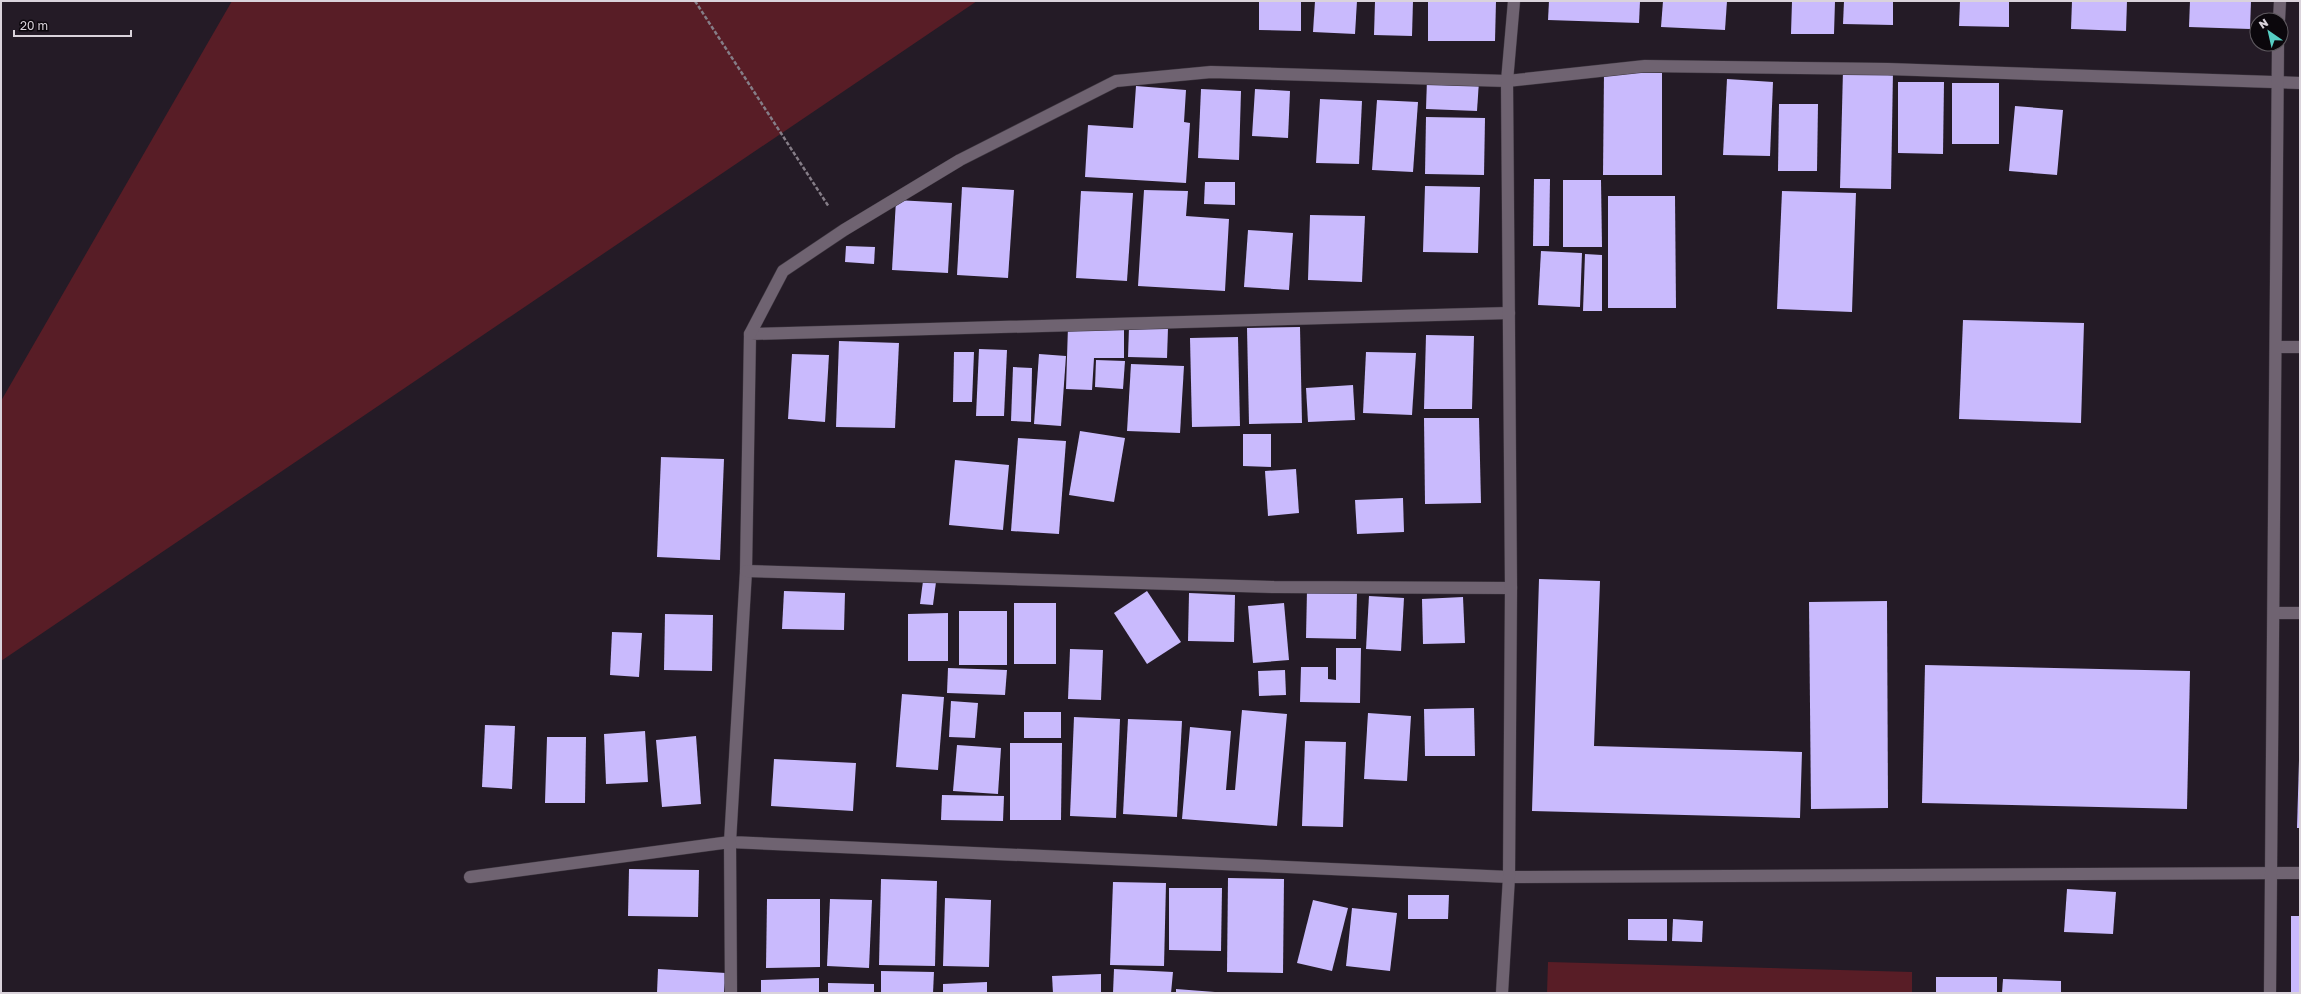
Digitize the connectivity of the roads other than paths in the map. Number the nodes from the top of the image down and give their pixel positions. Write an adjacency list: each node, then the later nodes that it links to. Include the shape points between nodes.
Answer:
1 (1514, 1): 5 (street)
2 (2280, 1): 3 (street)
3 (2279, 12)
4 (2278, 52): 6 (street)
5 (1507, 81): 6 (street, via 1645,66 1888,69); 8 (street); 9 (street, via 1212,72 1116,81 960,160 844,230 783,271)
6 (2276, 83): 7 (street); 10 (street)
7 (2300, 83)
8 (1509, 313): 9 (street); 13 (street)
9 (750, 334): 12 (street)
10 (2276, 347): 11 (street); 14 (street)
11 (2300, 347)
12 (746, 571): 13 (street, via 1274,587); 16 (street)
13 (1510, 588): 20 (street)
14 (2274, 613): 15 (street); 18 (street)
15 (2300, 613)
16 (730, 842): 19 (street); 20 (street); 21 (street)
17 (2300, 872): 18 (street)
18 (2272, 873): 20 (street); 23 (street)
19 (470, 877)
20 (1509, 877): 22 (street)
21 (731, 993)
22 (1502, 993)
23 (2270, 993)

